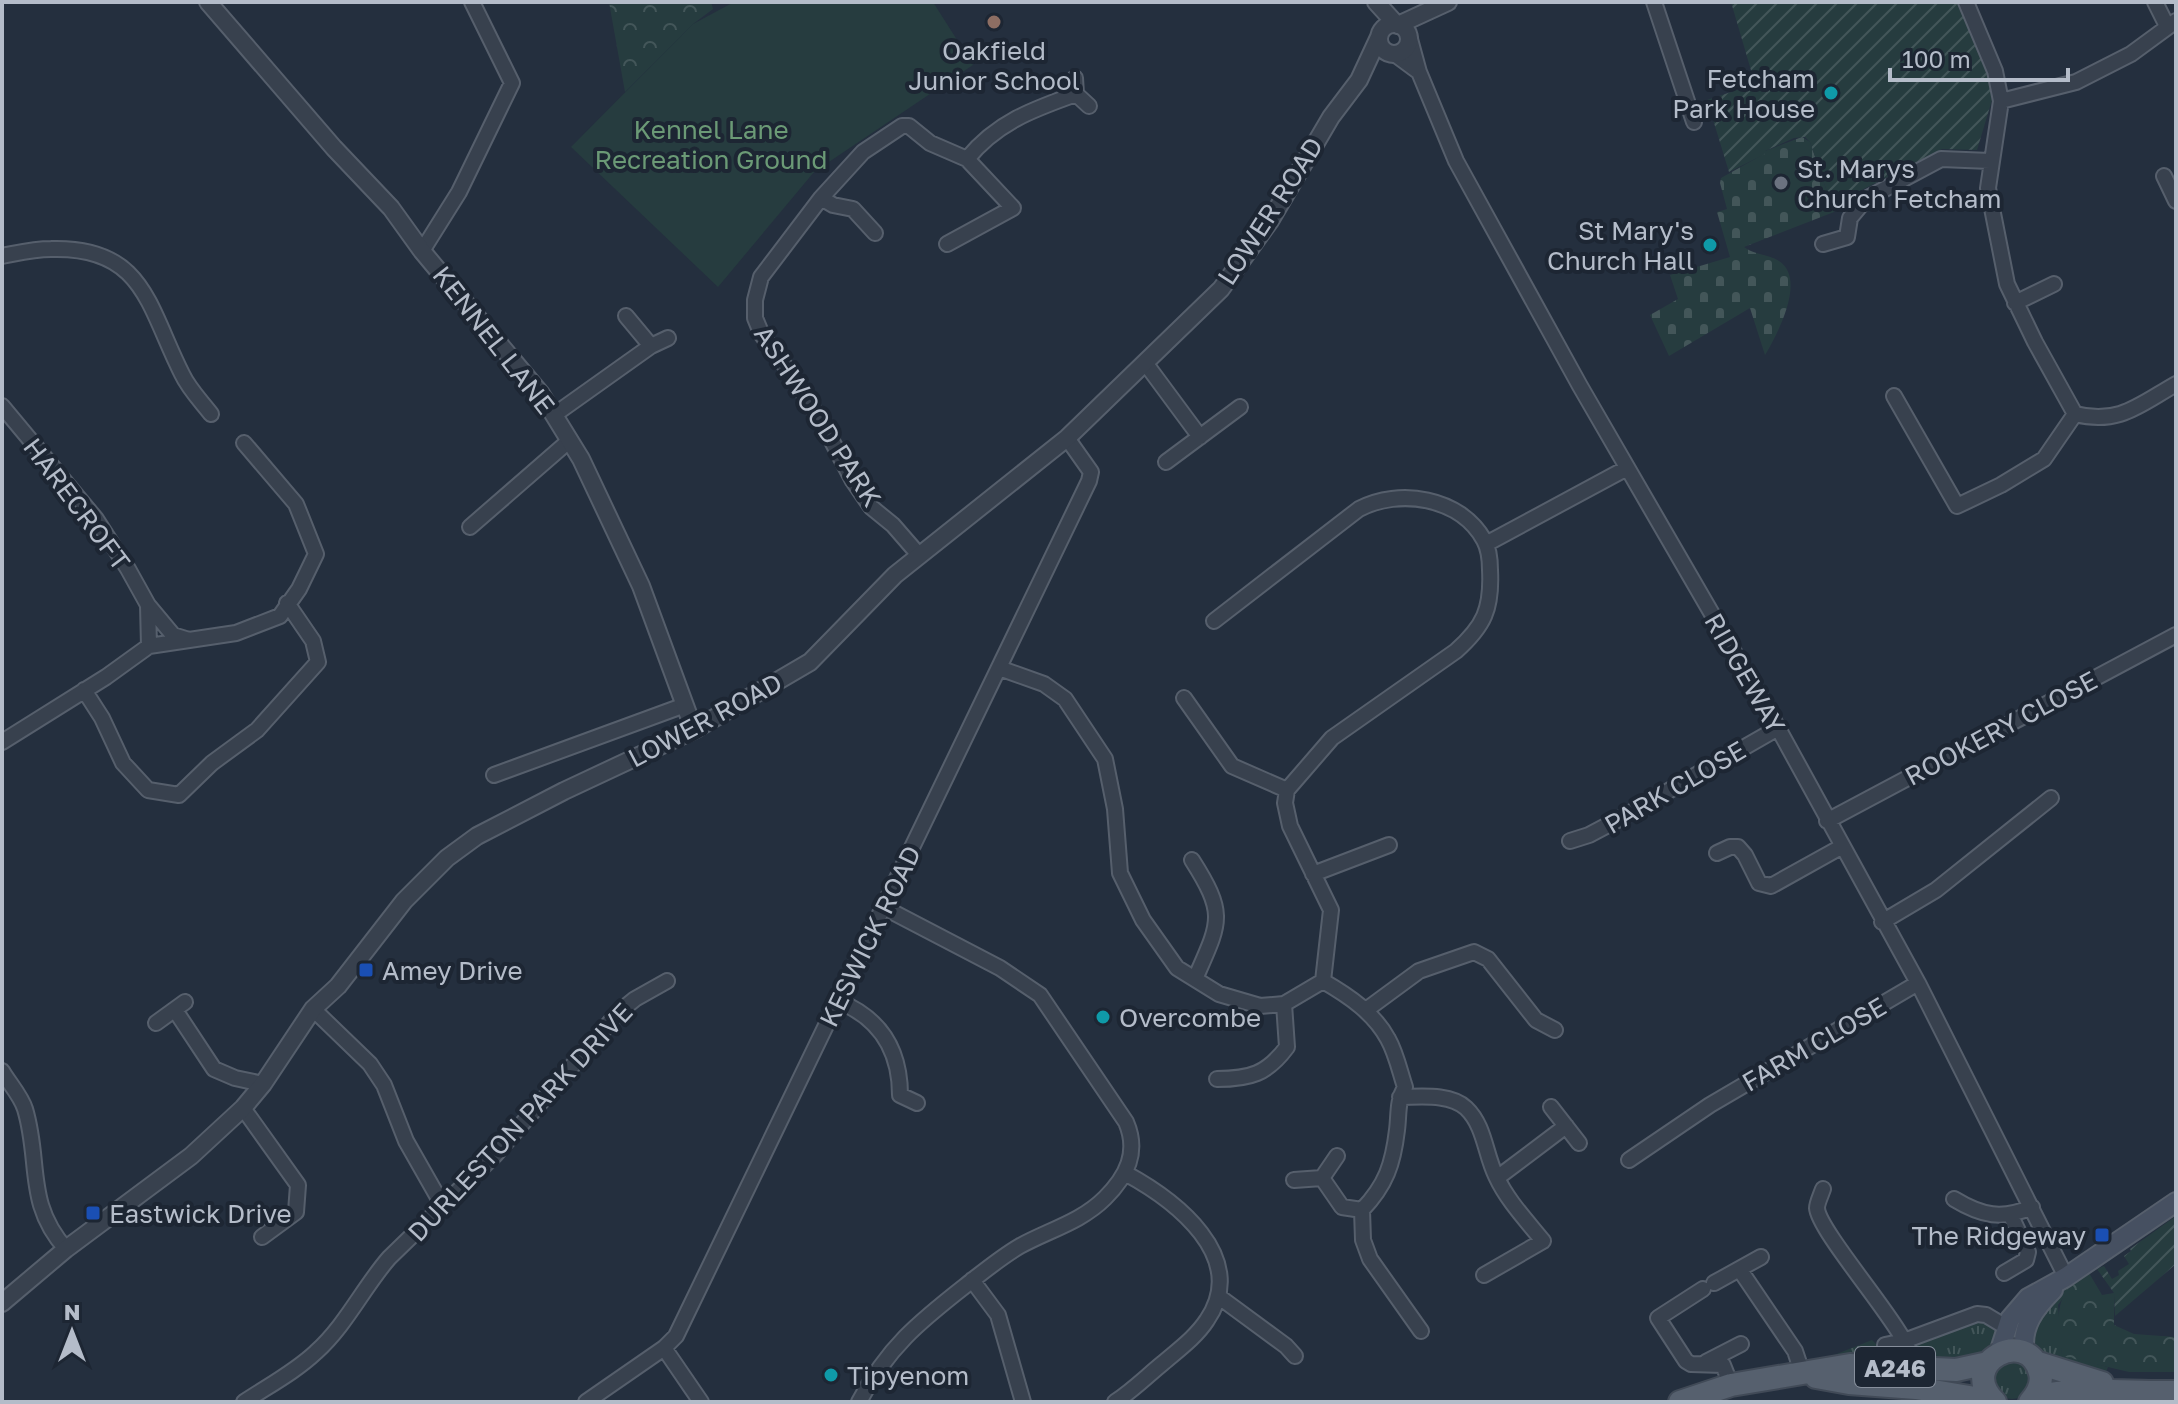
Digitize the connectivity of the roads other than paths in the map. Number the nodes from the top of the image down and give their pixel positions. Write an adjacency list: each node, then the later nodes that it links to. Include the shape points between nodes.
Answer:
1 (208, 2): 26 (street, KENNEL LANE, via 391,208)
2 (472, 2): 26 (street, via 512,83 459,192)
3 (1448, 2): 9 (street, LOWER ROAD)
4 (1654, 2): 17 (street)
5 (1966, 2): 15 (street, via 1995,71)
6 (2155, 2): 8 (street)
7 (1378, 4): 9 (street)
8 (2172, 24): 15 (street, via 2131,54 2076,82)
9 (1396, 32): 10 (street, LOWER ROAD, via 1407,48); 10 (street, via 1381,47); 11 (street, RIDGEWAY); 13 (street, LOWER ROAD)
10 (1395, 55): 11 (street); 13 (street, LOWER ROAD)
11 (1419, 72): 46 (street, RIDGEWAY, via 1456,161)
12 (1075, 78): 14 (street)
13 (1359, 80): 33 (street, LOWER ROAD, via 1221,289)
14 (1076, 94): 16 (street); 18 (street, via 1007,122)
15 (2001, 101): 19 (street)
16 (1089, 106)
17 (1694, 122)
18 (967, 159): 21 (street, ASHWOOD PARK, via 902,126 863,152); 24 (street, ASHWOOD PARK, via 1013,208)
19 (1990, 161): 25 (street, via 1941,159 1866,199 1850,218 1847,237); 29 (street, via 1992,212)
20 (2164, 176): 22 (street)
21 (821, 198): 23 (street, via 853,209); 49 (street, ASHWOOD PARK, via 761,277 755,318 853,481)
22 (2176, 201)
23 (875, 233)
24 (947, 244)
25 (1823, 244)
26 (422, 251): 40 (street, KENNEL LANE)
27 (2, 256): 38 (street, via 62,249 93,252 124,267 144,292 183,376)
28 (2054, 284): 29 (street)
29 (2015, 303): 39 (street)
30 (626, 316): 32 (street)
31 (668, 338): 32 (street)
32 (651, 346): 40 (street)
33 (1146, 364): 41 (street); 42 (street, LOWER ROAD)
34 (2176, 384): 39 (street, via 2119,415 2097,419)
35 (1894, 396): 39 (street, via 1957,506 2044,459)
36 (2, 406): 51 (street, HARECROFT, via 96,519)
37 (1240, 407): 41 (street)
38 (211, 414)
39 (2075, 414)
40 (554, 415): 43 (street, KENNEL LANE)
41 (1200, 437): 45 (street)
42 (1067, 438): 49 (street, LOWER ROAD); 56 (street, KESWICK ROAD, via 1091,476)
43 (570, 440): 47 (street); 59 (street, KENNEL LANE, via 641,586)
44 (244, 443): 50 (street, via 296,504 316,554)
45 (1166, 462)
46 (1627, 468): 48 (street); 60 (street, RIDGEWAY)
47 (470, 527)
48 (1486, 544): 52 (street, via 1452,510 1414,498 1377,499); 64 (street, via 1489,602 1473,636 1332,738)
49 (919, 555): 61 (street, LOWER ROAD, via 810,662)
50 (287, 603): 54 (street, via 280,616 236,633); 57 (street, via 313,641 318,662 257,730 179,795 148,790 123,763)
51 (148, 605): 54 (street, HARECROFT, via 173,635); 55 (street, HARECROFT)
52 (1214, 621)
53 (2176, 635): 66 (street, ROOKERY CLOSE)
54 (191, 641): 55 (street)
55 (149, 646): 57 (street)
56 (999, 668): 73 (street, KESWICK ROAD); 75 (street, via 1044,684 1065,699 1085,727 1105,759 1120,873 1151,932 1177,968)
57 (84, 690): 62 (street)
58 (1184, 698): 64 (street, via 1232,766)
59 (685, 705): 61 (street, KENNEL LANE); 63 (street)
60 (1778, 728): 66 (street, RIDGEWAY); 67 (street, PARK CLOSE, via 1623,817)
61 (694, 730): 81 (street, LOWER ROAD, via 564,791 456,851 421,882 338,986)
62 (2, 742)
63 (494, 775)
64 (1287, 790): 72 (street, via 1290,826)
65 (2051, 798): 74 (street, via 1936,890)
66 (1827, 821): 69 (street, RIDGEWAY)
67 (1570, 841)
68 (1389, 845): 72 (street)
69 (1841, 847): 70 (street, via 1771,886 1759,883 1738,847); 74 (street, RIDGEWAY)
70 (1717, 853)
71 (1192, 860): 75 (street, via 1215,901 1216,918)
72 (1313, 874): 77 (street, via 1332,920)
73 (883, 907): 79 (street, KESWICK ROAD); 96 (street, via 1040,995 1092,1084 1131,1132)
74 (1882, 922): 78 (street, RIDGEWAY)
75 (1195, 979): 80 (street, via 1246,1004)
76 (667, 981): 103 (street, DURLESTON PARK DRIVE, via 619,1012 524,1124)
77 (1323, 981): 80 (street); 82 (street)
78 (1918, 983): 95 (street, FARM CLOSE, via 1710,1105); 104 (street, RIDGEWAY)
79 (838, 1001): 89 (street, via 865,1014 888,1042 898,1066 900,1101); 122 (street, KESWICK ROAD, via 676,1336)
80 (1284, 1004): 86 (street, via 1287,1047 1273,1065 1239,1079)
81 (313, 1009): 87 (street, LOWER ROAD); 103 (street, via 370,1064 384,1085 406,1141)
82 (1366, 1010): 84 (street, via 1419,971 1474,952 1488,959 1536,1020); 88 (street, via 1388,1039 1405,1087)
83 (156, 1023): 87 (street, via 180,1006 214,1069)
84 (1555, 1030)
85 (3, 1074): 108 (street, via 24,1106 38,1202 51,1232)
86 (1217, 1079)
87 (263, 1084): 91 (street, LOWER ROAD)
88 (1400, 1097): 98 (street, via 1436,1098 1466,1108 1483,1134); 105 (street, via 1388,1176)
89 (917, 1103)
90 (1551, 1107): 92 (street)
91 (243, 1108): 107 (street, via 298,1185 296,1212); 108 (street, LOWER ROAD, via 191,1156)
92 (1566, 1126): 93 (street); 98 (street)
93 (1579, 1143)
94 (1337, 1156): 97 (street)
95 (1629, 1160)
96 (1125, 1173): 114 (street, via 1083,1216 1022,1245); 115 (street, via 1168,1198 1196,1227 1217,1264)
97 (1322, 1178): 99 (street); 105 (street, via 1342,1207)
98 (1497, 1178): 112 (street, via 1543,1241)
99 (1294, 1180)
100 (1823, 1189): 119 (street, via 1817,1208 1825,1227)
101 (1954, 1199): 106 (street, via 1982,1213)
102 (2176, 1202): 113 (main road)
103 (443, 1206): 134 (street, DURLESTON PARK DRIVE, via 382,1266 316,1352)
104 (2032, 1207): 106 (street); 113 (street, RIDGEWAY)
105 (1362, 1210): 118 (street, via 1370,1259)
106 (2011, 1216): 111 (street, via 2028,1252 2026,1260)
107 (262, 1237)
108 (66, 1249): 116 (street, LOWER ROAD)
109 (1761, 1257): 110 (street)
110 (1740, 1270): 126 (street, via 1658,1318 1686,1361); 128 (street, via 1795,1351)
111 (2004, 1273)
112 (1484, 1275)
113 (2066, 1277): 117 (main road, via 2033,1294); 124 (main road, via 2032,1313 2024,1335)
114 (972, 1280): 137 (street, via 911,1329); 138 (street, via 998,1315)
115 (1218, 1296): 123 (street); 139 (street, via 1201,1329)
116 (2, 1303)
117 (2006, 1327): 119 (street, via 1977,1314); 125 (main road)
118 (1421, 1331)
119 (1904, 1341): 121 (street); 127 (street)
120 (1741, 1344): 126 (street)
121 (1885, 1345)
122 (664, 1348): 135 (street, KESWICK ROAD); 136 (street)
123 (1295, 1356)
124 (2030, 1357): 125 (main road, via 2016,1351); 130 (main road); 132 (main road, via 2041,1380)
125 (1994, 1358): 127 (main road, A246, via 1956,1370); 133 (main road, via 1983,1383)
126 (1702, 1364): 129 (street, via 1723,1365)
127 (1923, 1369): 128 (main road, A246, via 1850,1365)
128 (1803, 1375): 129 (main road, A246); 133 (main road, A246)
129 (1731, 1385): 140 (main road, A246)
130 (2116, 1389): 131 (main road); 132 (main road, via 2062,1391)
131 (2176, 1392)
132 (2032, 1400)
133 (1994, 1401)
134 (244, 1402)
135 (586, 1402)
136 (701, 1402)
137 (859, 1402)
138 (1023, 1402)
139 (1115, 1402)
140 (1680, 1402)

